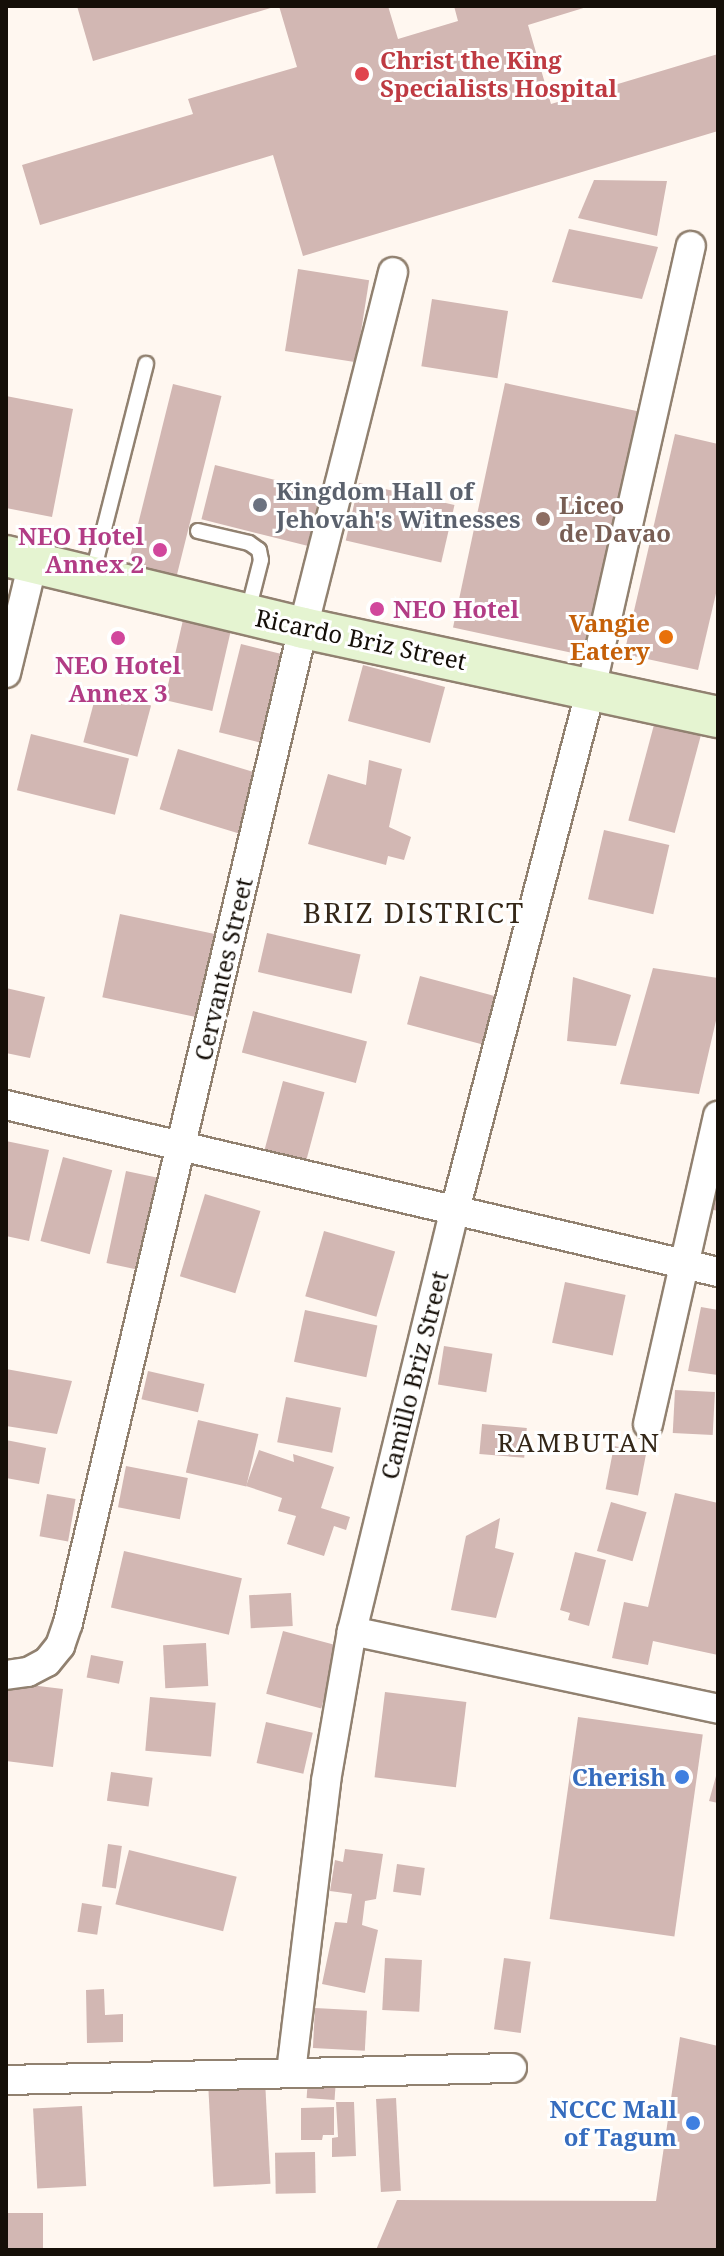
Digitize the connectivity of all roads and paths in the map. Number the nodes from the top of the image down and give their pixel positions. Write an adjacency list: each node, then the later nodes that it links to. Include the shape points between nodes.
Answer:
1 (691, 246): 10 (street, Camillo Briz Street)
2 (393, 272): 8 (street, Cervantes Street)
3 (146, 364): 6 (lane)
4 (198, 531): 7 (lane, via 259,550)
5 (20, 559): 6 (street, Ricardo Briz Street); 9 (street)
6 (92, 577): 7 (street, Ricardo Briz Street)
7 (248, 614): 8 (street, Ricardo Briz Street)
8 (303, 628): 10 (street, Ricardo Briz Street); 14 (street, Cervantes Street)
9 (6, 673)
10 (591, 689): 11 (street, Ricardo Briz Street); 15 (street, Camillo Briz Street)
11 (718, 717)
12 (6, 1105): 14 (street)
13 (718, 1116): 16 (street)
14 (181, 1146): 15 (street); 20 (street, Cervantes Street, via 68,1623 47,1662)
15 (455, 1210): 16 (street); 19 (street, Camillo Briz Street)
16 (683, 1263): 17 (street); 18 (street)
17 (718, 1272)
18 (648, 1424)
19 (352, 1631): 21 (street); 23 (street, Camillo Briz Street, via 326,1781)
20 (6, 1675)
21 (718, 1709)
22 (512, 2068): 23 (street)
23 (291, 2072): 24 (street)
24 (6, 2080)

